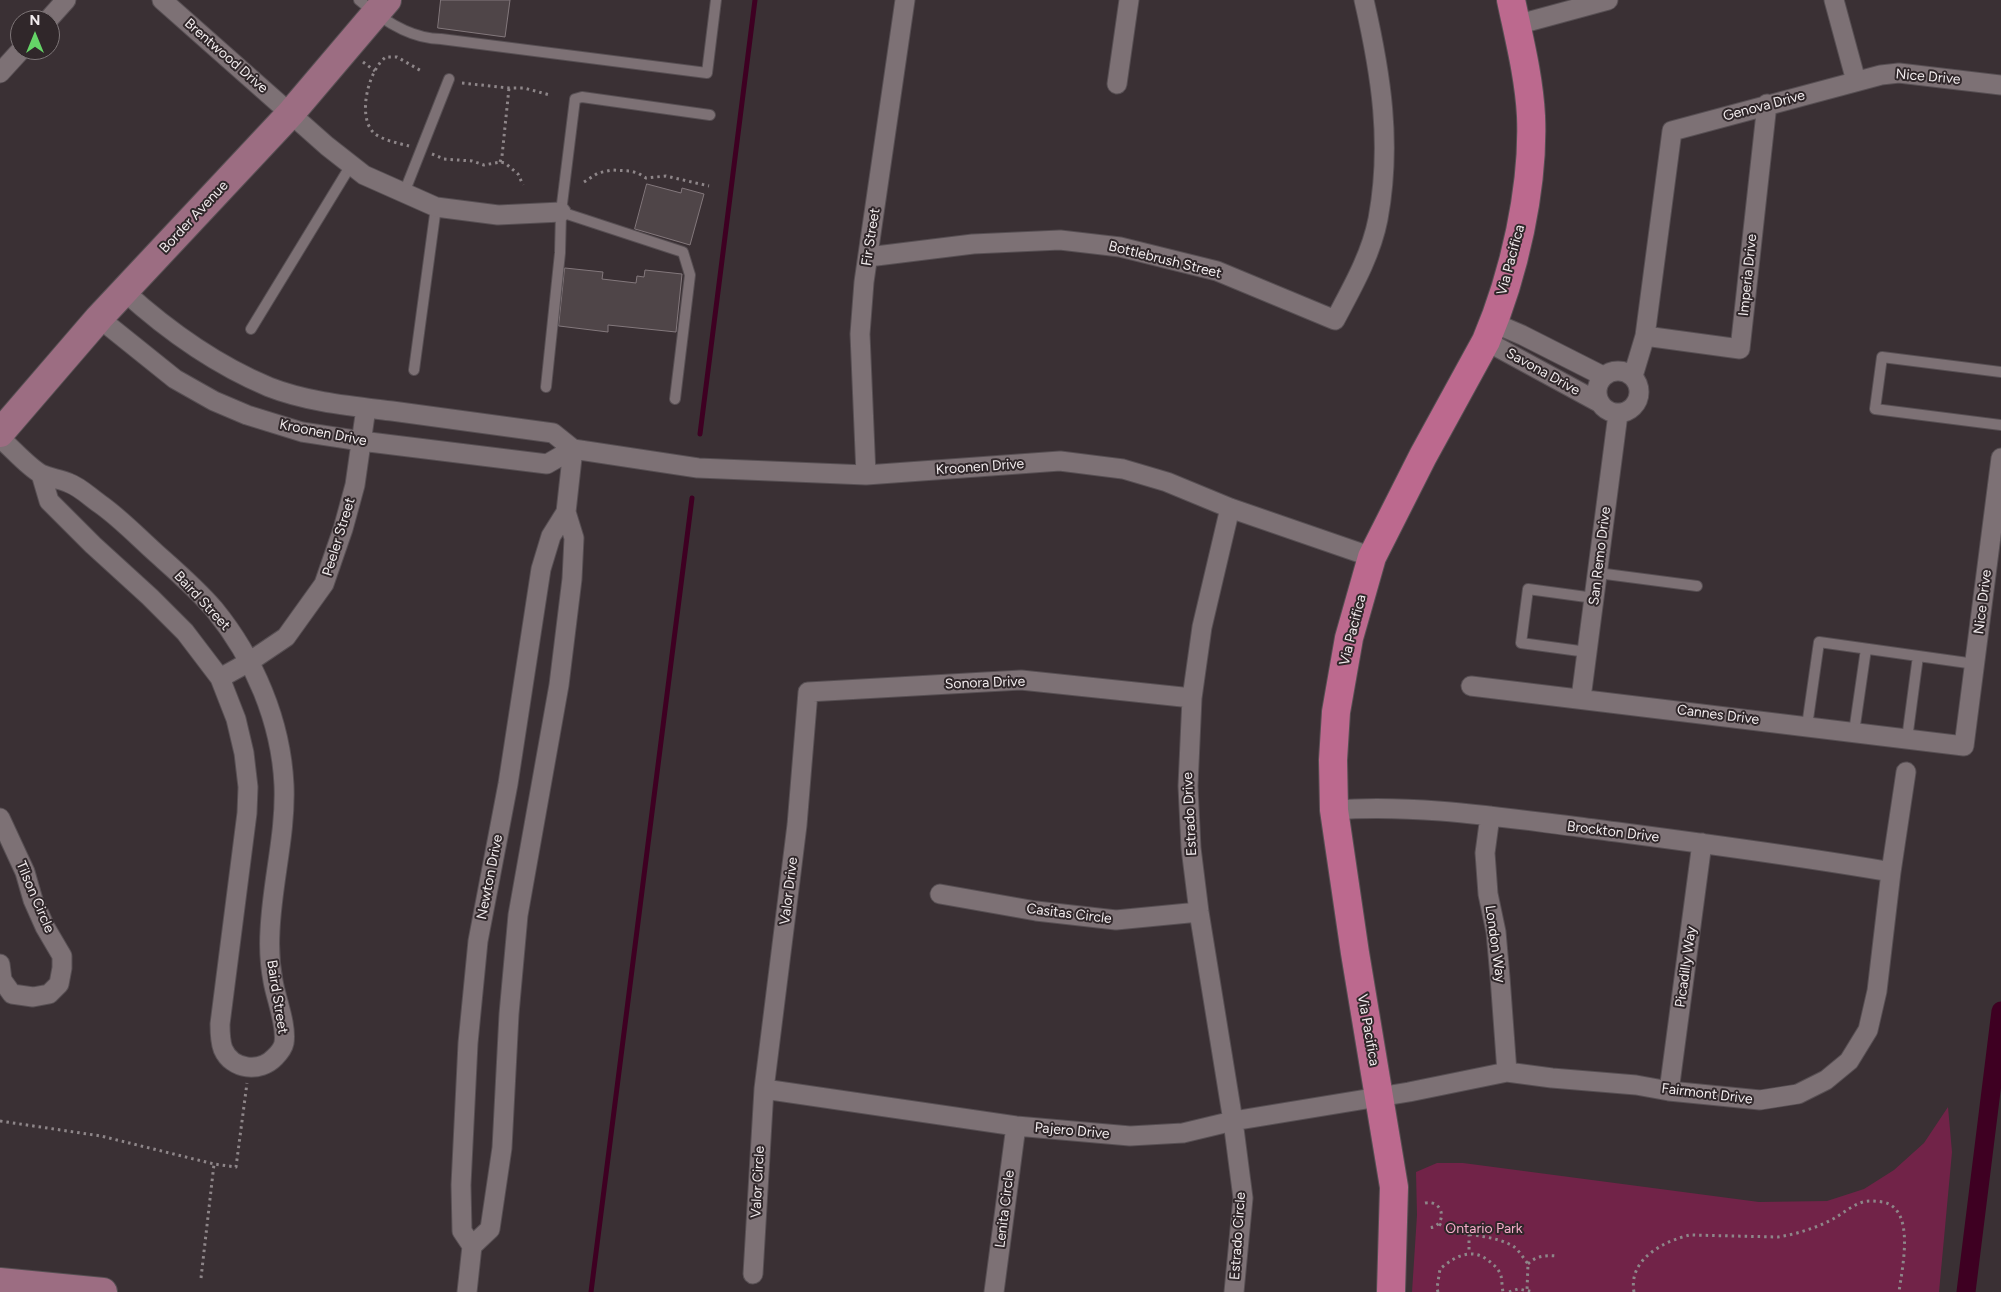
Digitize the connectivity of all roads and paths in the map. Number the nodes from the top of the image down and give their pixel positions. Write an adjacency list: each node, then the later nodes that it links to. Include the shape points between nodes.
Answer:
1 (66, 0): 10 (street)
2 (162, 0): 25 (street, Brentwood Drive)
3 (716, 0): 9 (lane, via 707,73 429,39 418,36)
4 (905, 0): 37 (street, Fir Street)
5 (1129, 0): 20 (street)
6 (1364, 0): 37 (street, Bottlebrush Street, via 1384,108 1383,168 1378,220 1360,272 1335,320 1217,271 1120,247 1060,240 992,243)
7 (1608, 0): 11 (street)
8 (1834, 0): 18 (street)
9 (374, 5): 25 (street, Border Avenue)
10 (57, 10)
11 (1513, 13): 41 (main road, Via Pacifica, via 1526,72 1531,116 1530,151 1517,244)
12 (11, 60): 16 (street)
13 (363, 62): 14 (path)
14 (375, 71): 15 (path, via 381,60 391,56); 27 (path, via 366,97 365,118 374,133)
15 (423, 72)
16 (0, 73)
17 (450, 79): 34 (lane)
18 (1856, 80): 21 (street, Nice Drive, via 1899,73); 24 (street, Genova Drive)
19 (462, 83): 22 (path)
20 (1117, 84)
21 (2001, 85)
22 (509, 88): 23 (path, via 524,88); 29 (path)
23 (550, 95)
24 (1767, 104): 42 (street, Genova Drive, via 1672,132); 42 (street, Imperia Drive, via 1740,349)
25 (291, 113): 30 (street, Brentwood Drive); 38 (street, Border Avenue)
26 (710, 115): 36 (lane, via 582,97 576,99)
27 (412, 146)
28 (432, 153): 29 (path, via 444,159 484,165)
29 (500, 162): 32 (path, via 518,174)
30 (351, 165): 34 (street, Brentwood Drive, via 364,175); 40 (lane)
31 (584, 182): 33 (path, via 598,173 620,170 646,178 666,176)
32 (523, 185)
33 (710, 186)
34 (404, 193): 35 (street, Brentwood Drive)
35 (436, 207): 36 (street, Brentwood Drive, via 498,215); 43 (lane)
36 (561, 212): 47 (lane, via 560,253); 48 (lane, via 683,252 690,275)
37 (868, 257): 59 (street, Fir Street, via 860,334)
38 (124, 292): 39 (street, Border Avenue); 50 (street, via 195,348 231,370 271,387)
39 (99, 318): 53 (street, Border Avenue); 55 (street, Kroonen Drive, via 175,379 214,400 247,415 302,432)
40 (251, 330)
41 (1490, 332): 45 (street, Savona Drive, via 1526,337); 49 (street, Savona Drive); 62 (main road, Via Pacifica, via 1422,456)
42 (1645, 336): 46 (street)
43 (414, 370)
44 (2001, 372): 52 (lane, via 1882,357 1875,410)
45 (1603, 376): 46 (street, via 1618,370); 49 (street, via 1597,390)
46 (1633, 376): 51 (street, via 1638,382 1640,396 1632,409)
47 (546, 387)
48 (675, 399)
49 (1600, 403): 51 (street, via 1605,409)
50 (366, 408): 55 (street, Peeler Street); 56 (street, via 553,433)
51 (1618, 414): 63 (street, San Remo Drive)
52 (2001, 425)
53 (0, 433)
54 (0, 438): 58 (street, Baird Street)
55 (361, 441): 56 (street, Kroonen Drive, via 547,464); 69 (street, Peeler Street, via 355,485 324,584 286,636)
56 (573, 450): 59 (street, Kroonen Drive, via 698,468); 61 (street, Newton Drive)
57 (2001, 458): 70 (street, Nice Drive)
58 (41, 474): 69 (street, Baird Street, via 72,484 140,538 213,608); 71 (street, Baird Street, via 49,501 185,632)
59 (866, 475): 60 (street, Kroonen Drive, via 1060,461 1123,469 1167,482)
60 (1230, 508): 62 (street, Kroonen Drive); 74 (street, Estrado Drive, via 1202,627)
61 (566, 512): 102 (street, Newton Drive, via 551,536 541,570 521,706 478,941 468,1043 461,1184 462,1230); 102 (street, Newton Drive, via 574,538 572,579 559,685 518,914 508,1014 502,1148 490,1229)
62 (1372, 557): 81 (main road, Via Pacifica, via 1349,638 1336,712)
63 (1598, 573): 64 (lane); 65 (street, San Remo Drive)
64 (1697, 586)
65 (1594, 598): 67 (street, San Remo Drive); 67 (lane, via 1528,589 1522,644)
66 (1866, 649): 68 (lane); 76 (lane, via 1819,642); 77 (lane)
67 (1587, 652): 75 (street, San Remo Drive)
68 (1918, 656): 70 (lane); 78 (lane)
69 (249, 662): 71 (street, Peeler Street); 71 (street, Baird Street, via 270,711 279,745 284,802 270,930 272,972 284,1044 272,1060 252,1068 235,1063 228,1057 221,1041 220,1024 245,842 248,787 236,719)
70 (1974, 664): 79 (street, Nice Drive)
71 (220, 678)
72 (1471, 686): 75 (street, Cannes Drive)
73 (808, 692): 74 (street, Sonora Drive, via 1021,680); 91 (street, Valor Drive, via 797,825)
74 (1192, 698): 87 (street, Estrado Drive, via 1188,786)
75 (1580, 698): 76 (street, Cannes Drive)
76 (1807, 726): 77 (street, Cannes Drive)
77 (1854, 732): 78 (street, Cannes Drive)
78 (1907, 739): 79 (street, Cannes Drive)
79 (1964, 746)
80 (1906, 772): 85 (street, Fairmont Drive)
81 (1334, 810): 82 (street, Brockton Drive, via 1433,810); 93 (main road, Via Pacifica)
82 (1490, 816): 84 (street, Brockton Drive); 89 (street, London Way, via 1485,853 1500,977)
83 (0, 818): 88 (street, Tilson Circle, via 25,872 45,927 62,956 59,984 49,994 33,998 12,994 2,980)
84 (1702, 843): 85 (street, Brockton Drive); 92 (street, Picadilly Way)
85 (1892, 872): 92 (street, Fairmont Drive, via 1875,1000 1868,1030 1849,1061 1826,1080 1788,1096 1760,1100)
86 (940, 894): 87 (street, Casitas Circle, via 1036,911 1116,920)
87 (1199, 912): 95 (street, Estrado Drive)
88 (0, 964)
89 (1507, 1072): 92 (street, Fairmont Drive); 93 (street, Fairmont Drive)
90 (248, 1079): 97 (path, via 236,1167)
91 (764, 1089): 96 (street, Pajero Drive); 106 (street, Valor Circle)
92 (1669, 1091)
93 (1380, 1097): 95 (street, Pajero Drive); 115 (main road, Via Pacifica, via 1394,1187)
94 (0, 1120): 97 (path, via 101,1136)
95 (1233, 1122): 96 (street, Pajero Drive, via 1183,1133 1130,1136); 114 (street, Estrado Circle, via 1243,1198)
96 (1016, 1126): 113 (street, Lenita Circle)
97 (214, 1164): 107 (path)
98 (1425, 1203): 99 (path, via 1433,1203 1440,1208)
99 (1439, 1224): 100 (path); 101 (path, via 1452,1231)
100 (1427, 1228)
101 (1469, 1234): 103 (path); 105 (path, via 1515,1247)
102 (472, 1246): 112 (street)
103 (1469, 1253): 116 (path, via 1453,1258 1440,1268); 117 (path, via 1484,1257 1496,1266)
104 (1556, 1256): 105 (path, via 1544,1255)
105 (1528, 1264): 109 (path)
106 (753, 1274)
107 (201, 1278)
108 (0, 1282): 111 (street)
109 (1526, 1290): 118 (path); 119 (path)
110 (1634, 1291): 120 (path); 121 (path, via 1634,1281 1643,1260 1677,1238 1690,1235 1792,1235 1831,1220 1861,1202 1876,1201 1898,1210 1904,1225)
111 (99, 1292)
112 (467, 1292)
113 (994, 1292)
114 (1234, 1292)
115 (1391, 1292)
116 (1438, 1292)
117 (1503, 1292)
118 (1509, 1292)
119 (1534, 1292)
120 (1627, 1292)
121 (1899, 1292)

